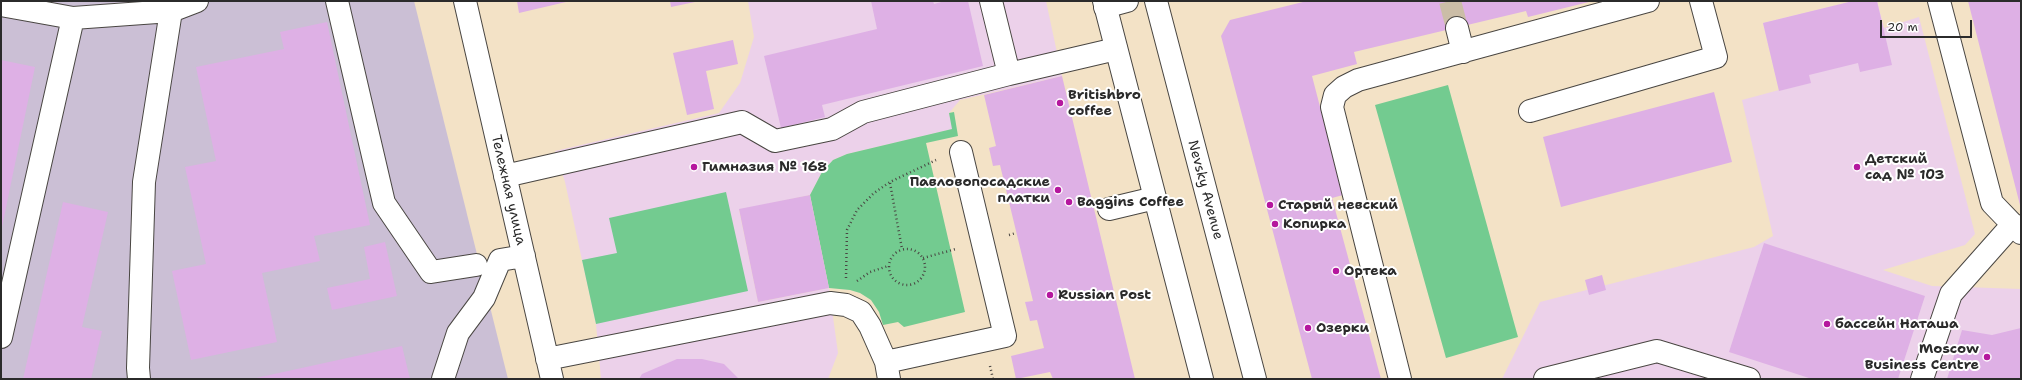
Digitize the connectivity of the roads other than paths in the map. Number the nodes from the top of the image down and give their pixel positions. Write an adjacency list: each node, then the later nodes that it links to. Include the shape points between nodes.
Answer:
1 (197, 1): 12 (main road)
2 (337, 1): 25 (main road, via 384,203 431,272)
3 (465, 1): 20 (main road, Тележная улица)
4 (991, 1): 17 (main road)
5 (1127, 1): 10 (main road)
6 (1156, 1): 33 (main road, Nevsky Avenue)
7 (1648, 1): 16 (main road)
8 (1701, 1): 18 (main road, via 1716,57)
9 (1939, 1): 23 (main road, via 1992,203)
10 (1104, 4): 15 (main road)
11 (1, 5): 13 (main road)
12 (171, 6): 13 (main road); 30 (main road, via 144,182)
13 (73, 18): 26 (main road)
14 (1456, 28): 16 (main road)
15 (1116, 49): 17 (main road); 21 (main road)
16 (1463, 52): 34 (main road, via 1358,80 1335,95 1332,107)
17 (1009, 74): 20 (main road, via 863,112 832,129 775,141 742,122)
18 (1530, 111)
19 (961, 152): 28 (main road, via 1005,336)
20 (505, 176): 24 (main road, Тележная улица)
21 (1155, 198): 22 (main road); 32 (main road)
22 (1109, 209)
23 (2017, 228): 37 (main road, via 1951,294)
24 (524, 256): 27 (main road, Тележная улица); 31 (main road, via 500,260 484,298 458,333)
25 (476, 265)
26 (1, 337)
27 (550, 369): 28 (main road, via 830,303 846,296 870,326)
28 (888, 371)
29 (1593, 373): 35 (main road); 36 (main road, via 1656,351)
30 (139, 379)
31 (443, 379)
32 (1202, 379)
33 (1255, 379)
34 (1400, 379)
35 (1545, 379)
36 (1748, 379)
37 (1922, 379)

